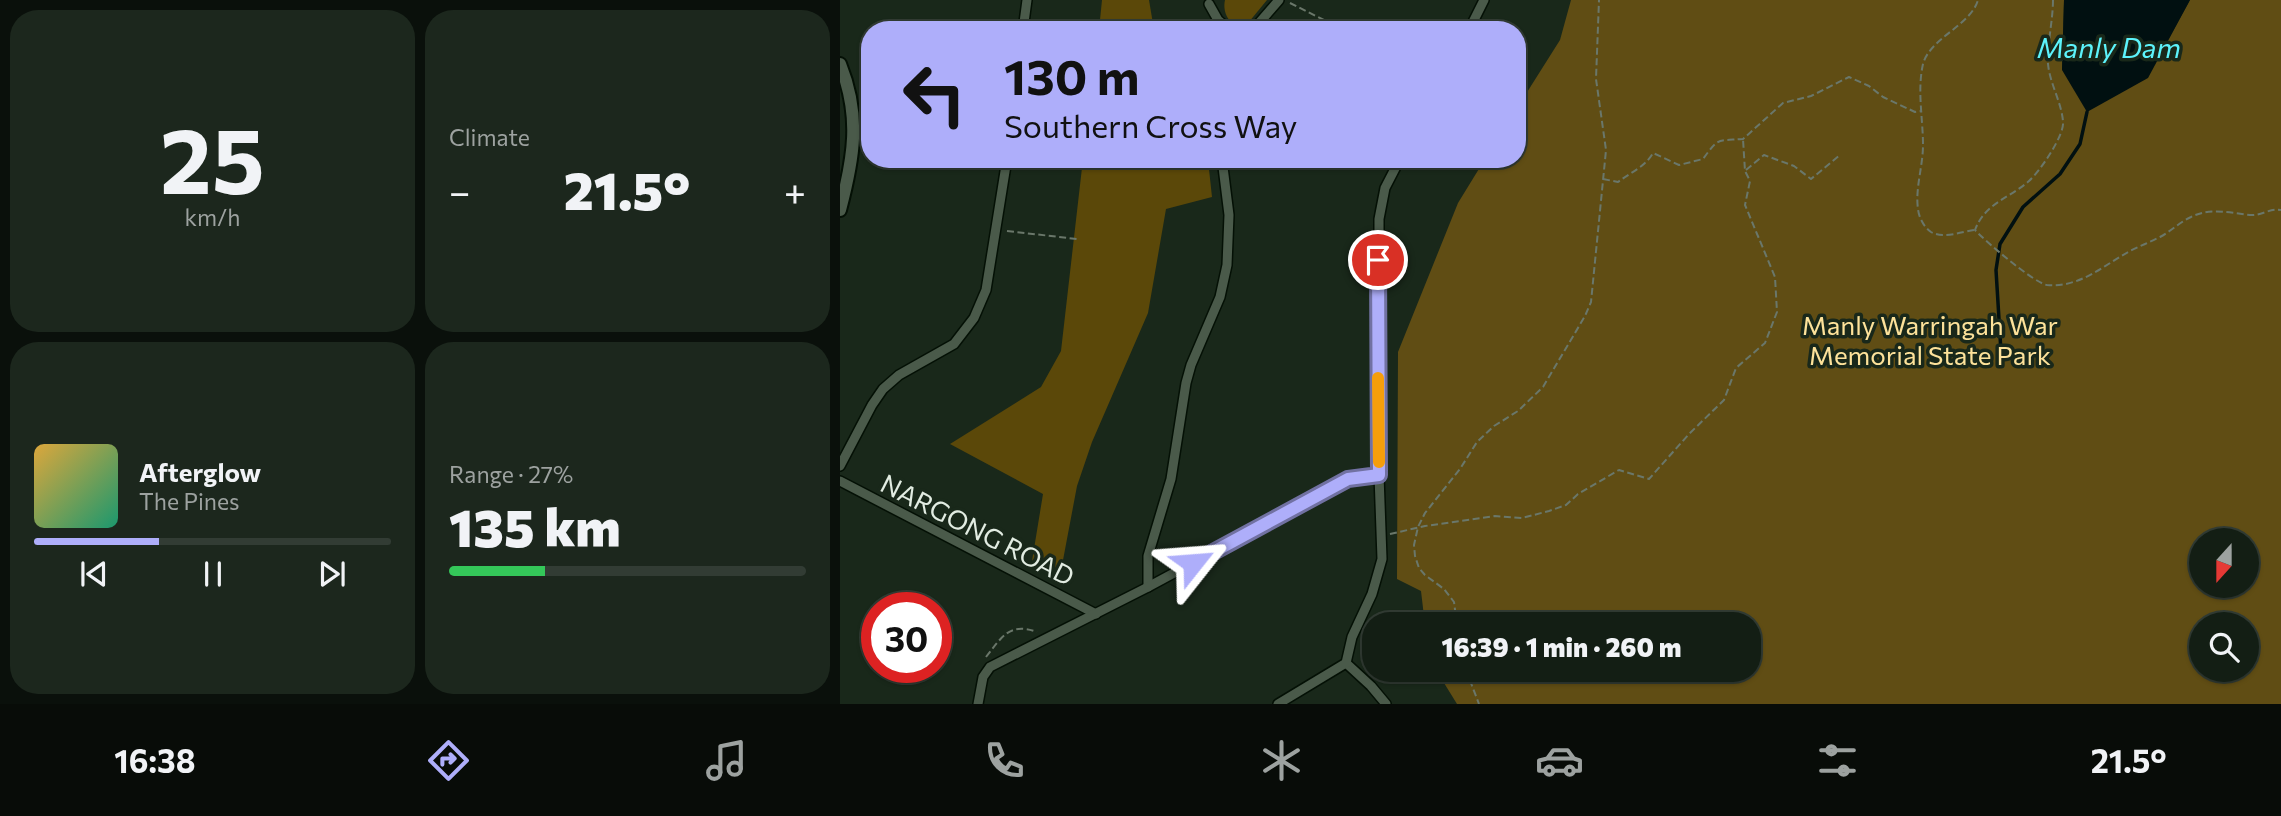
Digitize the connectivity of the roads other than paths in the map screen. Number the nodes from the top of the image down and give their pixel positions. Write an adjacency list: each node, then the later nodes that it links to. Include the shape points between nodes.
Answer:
1 (1027, 0): 5 (street)
2 (1281, 0): 7 (street)
3 (1484, 0): 8 (street)
4 (1209, 4): 6 (street)
5 (1024, 21)
6 (1219, 21)
7 (1261, 21)
8 (1474, 21)
9 (840, 64): 13 (main road, via 855,124)
10 (1006, 168): 14 (street, via 986,290 974,318 954,344 883,389)
11 (1223, 168): 17 (street, via 1229,215 1227,265 1220,297 1186,383 1171,479 1148,556)
12 (1395, 168): 15 (street, via 1385,188 1379,219)
13 (840, 210)
14 (840, 466)
15 (1379, 475): 17 (street, via 1348,479); 19 (street, via 1382,559)
16 (840, 481): 18 (street, NARGONG ROAD)
17 (1148, 587): 18 (street)
18 (1096, 614): 20 (street, via 990,667 983,677)
19 (1346, 663): 21 (street); 22 (street)
20 (978, 704)
21 (1278, 704)
22 (1386, 704)

